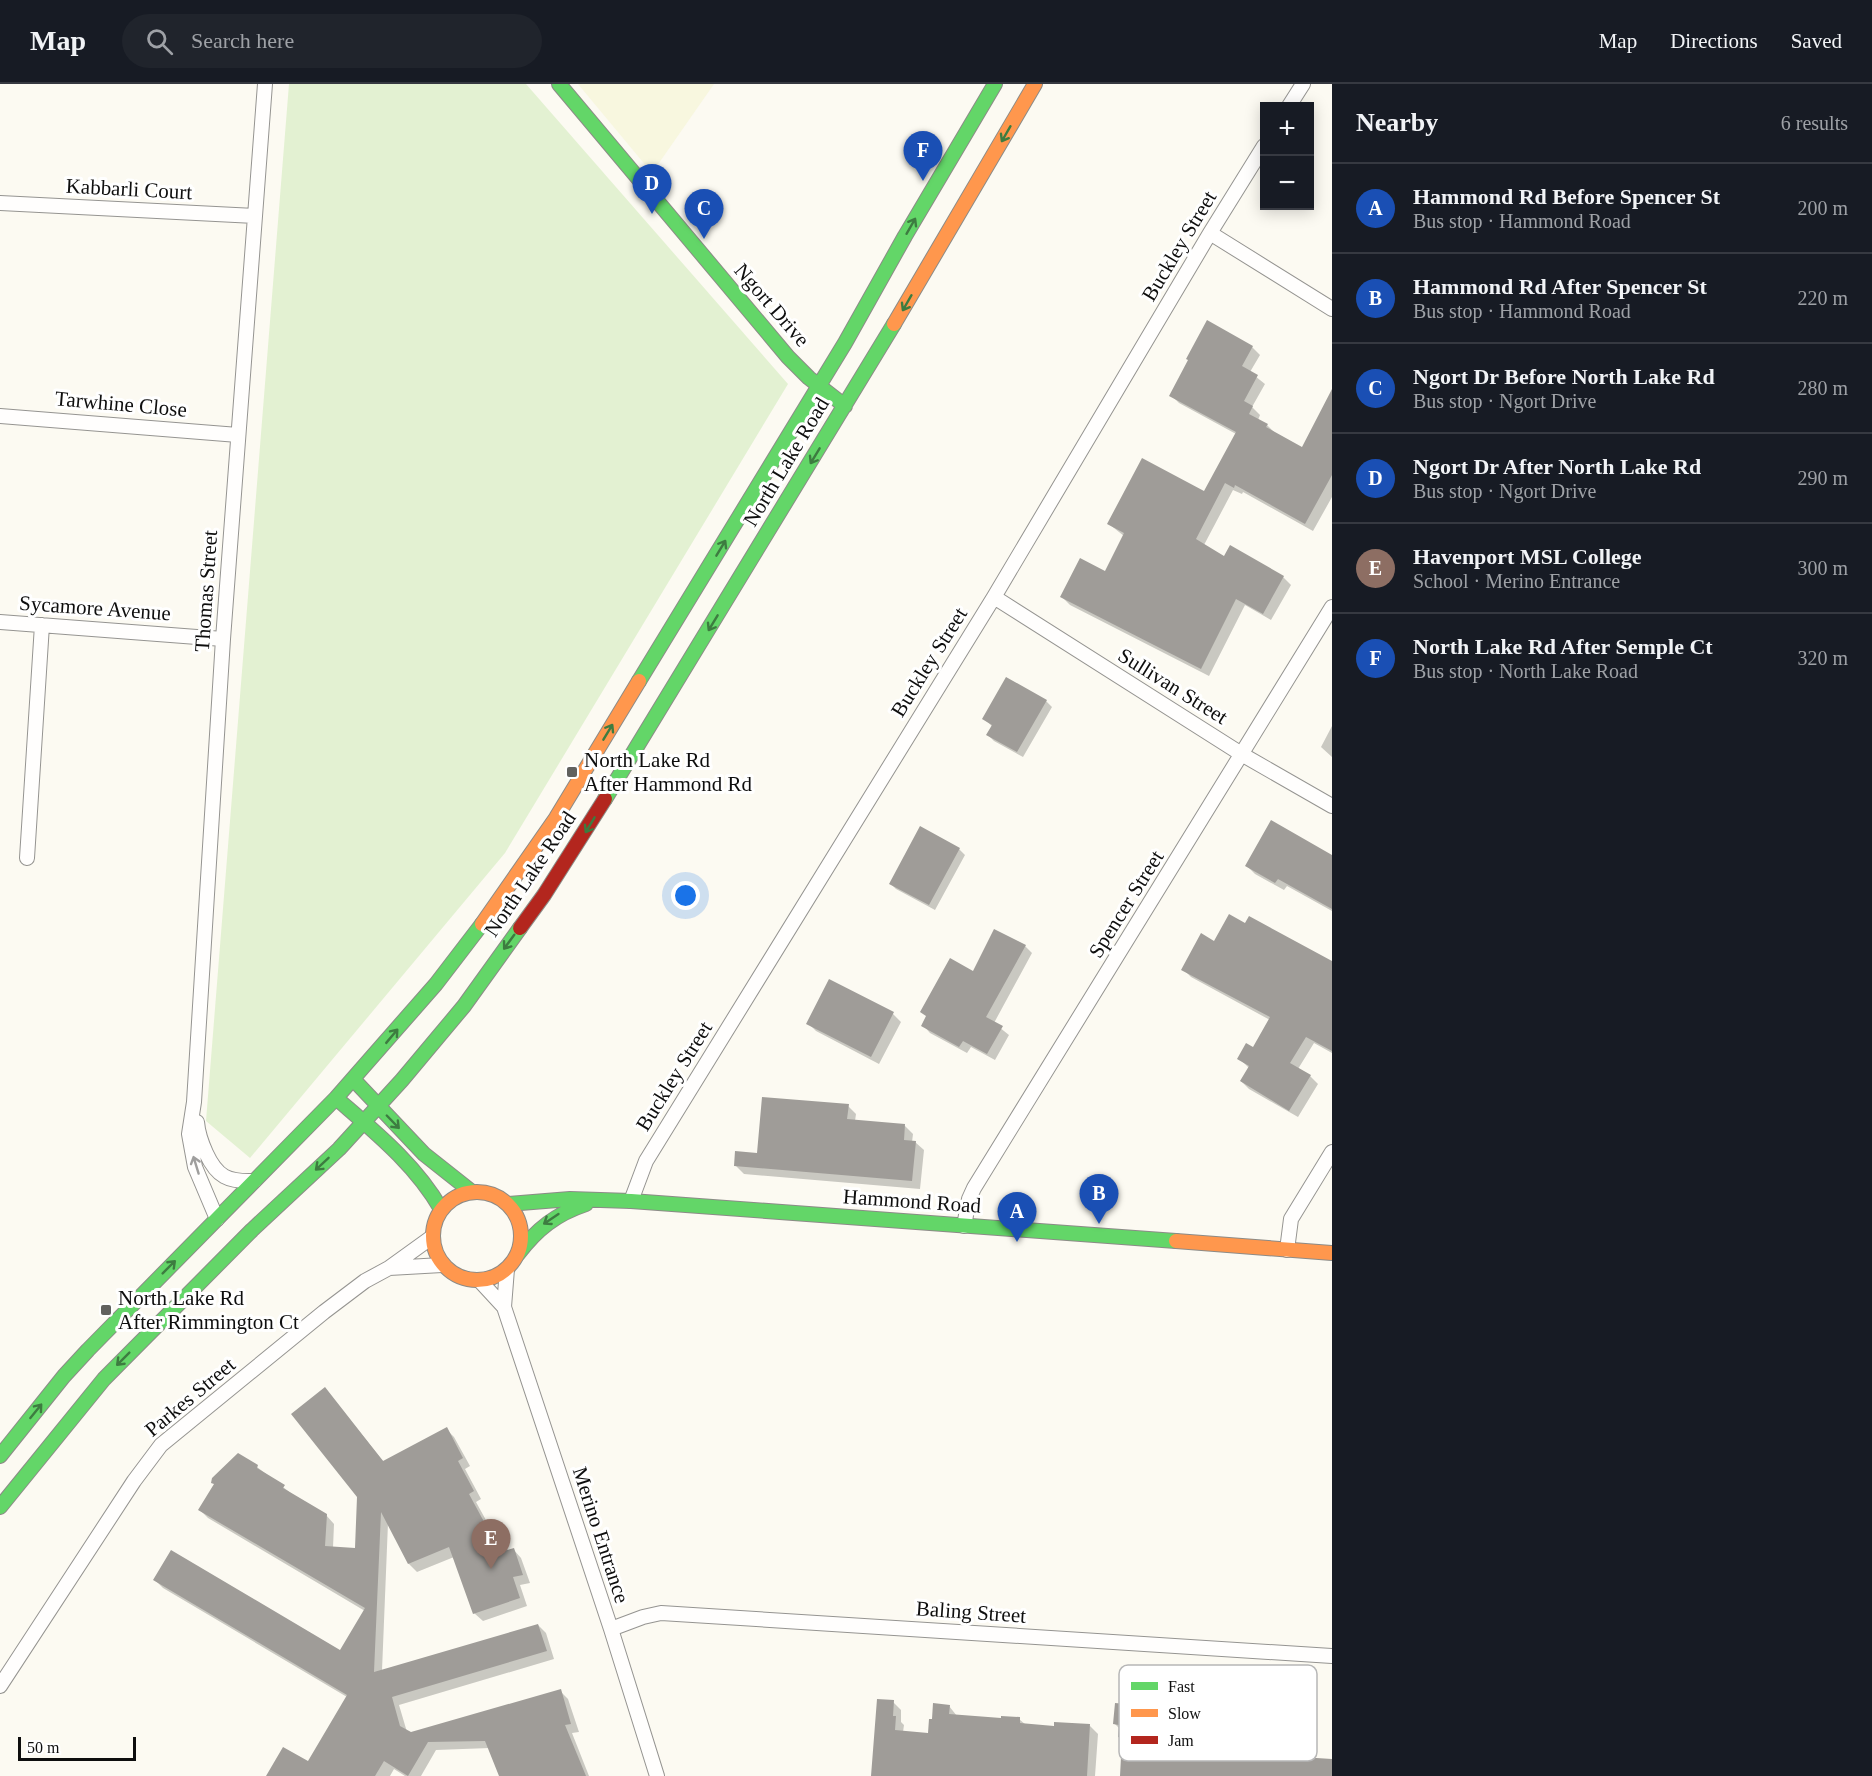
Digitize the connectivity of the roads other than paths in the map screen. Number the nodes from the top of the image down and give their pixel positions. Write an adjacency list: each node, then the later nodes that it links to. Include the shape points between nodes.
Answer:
1 (265, 84): 9 (street, Thomas Street)
2 (559, 84): 12 (main road, Ngort Drive, via 773,340)
3 (995, 84): 12 (main road, North Lake Road, one-way to 3)
4 (1035, 84): 13 (main road, North Lake Road, one-way to 13)
5 (1303, 84): 6 (street)
6 (1292, 102)
7 (1260, 152): 10 (street, Buckley Street)
8 (0, 203): 9 (street, Kabbarli Court)
9 (255, 216): 15 (street, Thomas Street)
10 (1210, 233): 11 (street); 16 (street, Buckley Street)
11 (1332, 309)
12 (819, 386): 13 (main road, Ngort Drive); 24 (main road, North Lake Road, one-way to 12, via 436,984 556,818)
13 (845, 406): 27 (main road, North Lake Road, one-way to 27, via 544,895 464,1006)
14 (0, 416): 15 (street, Tarwhine Close)
15 (238, 435): 20 (street, Thomas Street)
16 (994, 597): 21 (street, Sullivan Street); 33 (street, Buckley Street, via 646,1161)
17 (1332, 607): 21 (street, Spencer Street)
18 (0, 622): 19 (street, Sycamore Avenue)
19 (42, 625): 20 (street, Sycamore Avenue); 23 (street)
20 (223, 639): 26 (street, Thomas Street)
21 (1243, 755): 22 (street, Sullivan Street); 37 (street, Spencer Street, via 974,1188)
22 (1332, 806)
23 (27, 858)
24 (352, 1079): 25 (main road, North Lake Road); 27 (main road)
25 (336, 1098): 28 (main road); 30 (main road, North Lake Road)
26 (194, 1102): 30 (street, Thomas Street, via 198,1136 213,1167 238,1182); 36 (street, Thomas Street, one-way to 26, via 195,1167 189,1134)
27 (378, 1106): 28 (main road, North Lake Road); 31 (main road, one-way to 31, via 430,1160)
28 (363, 1122): 35 (main road, via 419,1174); 48 (main road, North Lake Road, one-way to 48, via 104,1379)
29 (1332, 1152): 39 (street, via 1291,1219)
30 (254, 1181): 36 (main road, North Lake Road)
31 (472, 1192): 34 (main road, via 491,1194); 35 (main road, via 455,1197)
32 (596, 1201): 33 (main road, Hammond Road); 34 (main road, Hammond Road); 41 (main road, Hammond Road, one-way to 41, via 558,1214 541,1226)
33 (631, 1201): 37 (main road, Hammond Road)
34 (508, 1204): 41 (main road, via 521,1228)
35 (441, 1209): 38 (main road)
36 (217, 1220): 47 (main road, North Lake Road, one-way to 36, via 64,1376)
37 (964, 1226): 39 (main road, Hammond Road)
38 (432, 1237): 42 (main road); 43 (street, Parkes Street)
39 (1287, 1250): 40 (main road, Hammond Road)
40 (1332, 1253)
41 (517, 1255): 44 (main road)
42 (442, 1265): 43 (street, Parkes Street); 45 (main road, via 460,1277)
43 (389, 1268): 51 (street, Parkes Street, via 324,1312 161,1445)
44 (507, 1269): 45 (main road, via 495,1278); 46 (street, Merino Entrance)
45 (480, 1281): 46 (street, Merino Entrance)
46 (504, 1307): 49 (street, Merino Entrance)
47 (0, 1456)
48 (2, 1501)
49 (611, 1629): 50 (street, Baling Street, via 661,1613); 52 (street, Merino Entrance)
50 (1332, 1656)
51 (0, 1686)
52 (657, 1776)

